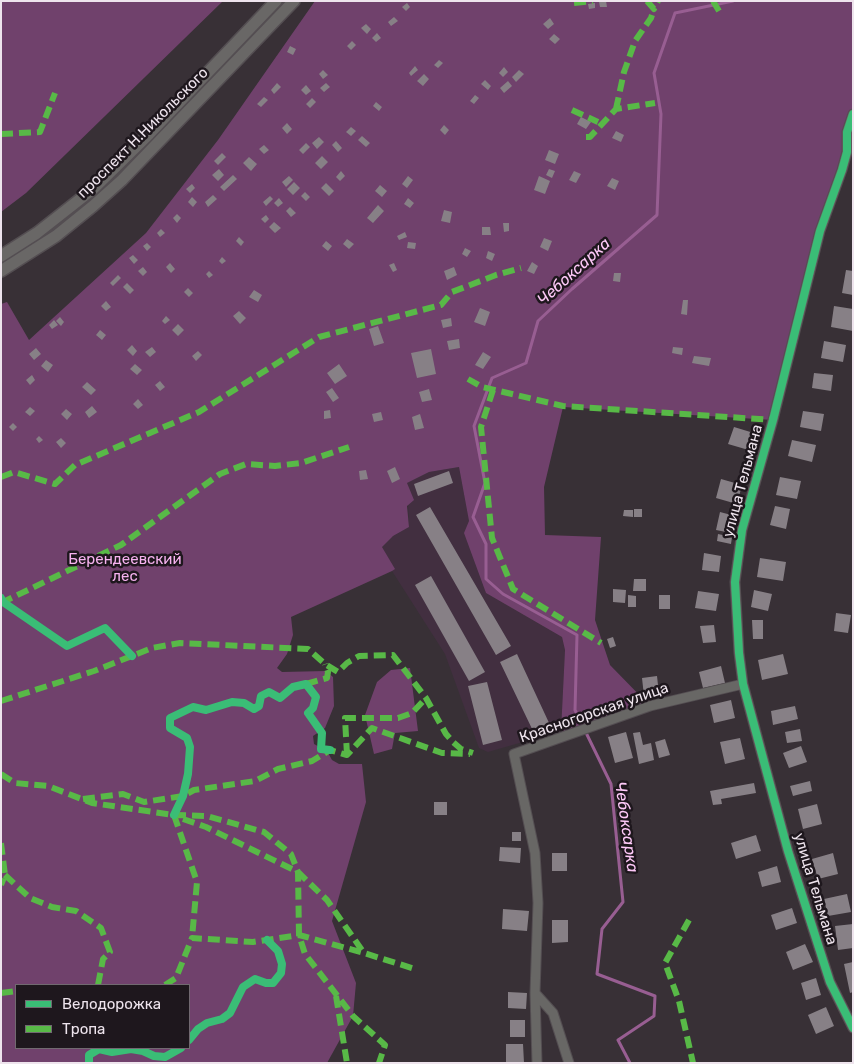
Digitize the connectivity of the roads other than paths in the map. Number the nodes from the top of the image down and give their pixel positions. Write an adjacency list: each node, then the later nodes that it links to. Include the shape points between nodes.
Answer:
1 (276, 1): 4 (main road, проспект Н.Никольского, via 93,189 37,233)
2 (294, 1): 5 (main road, проспект Н.Никольского, via 122,180 56,236)
3 (853, 114): 6 (street, улица Тельмана, via 847,132 847,152 820,230 742,530 735,582)
4 (1, 256)
5 (1, 270)
6 (743, 684): 7 (street, Красногорская улица, via 650,706 514,754 536,853); 8 (street, улица Тельмана, via 788,851 827,973)
7 (535, 994): 9 (street, Красногорская улица); 10 (street, via 553,1013)
8 (853, 1028)
9 (538, 1063)
10 (569, 1063)

